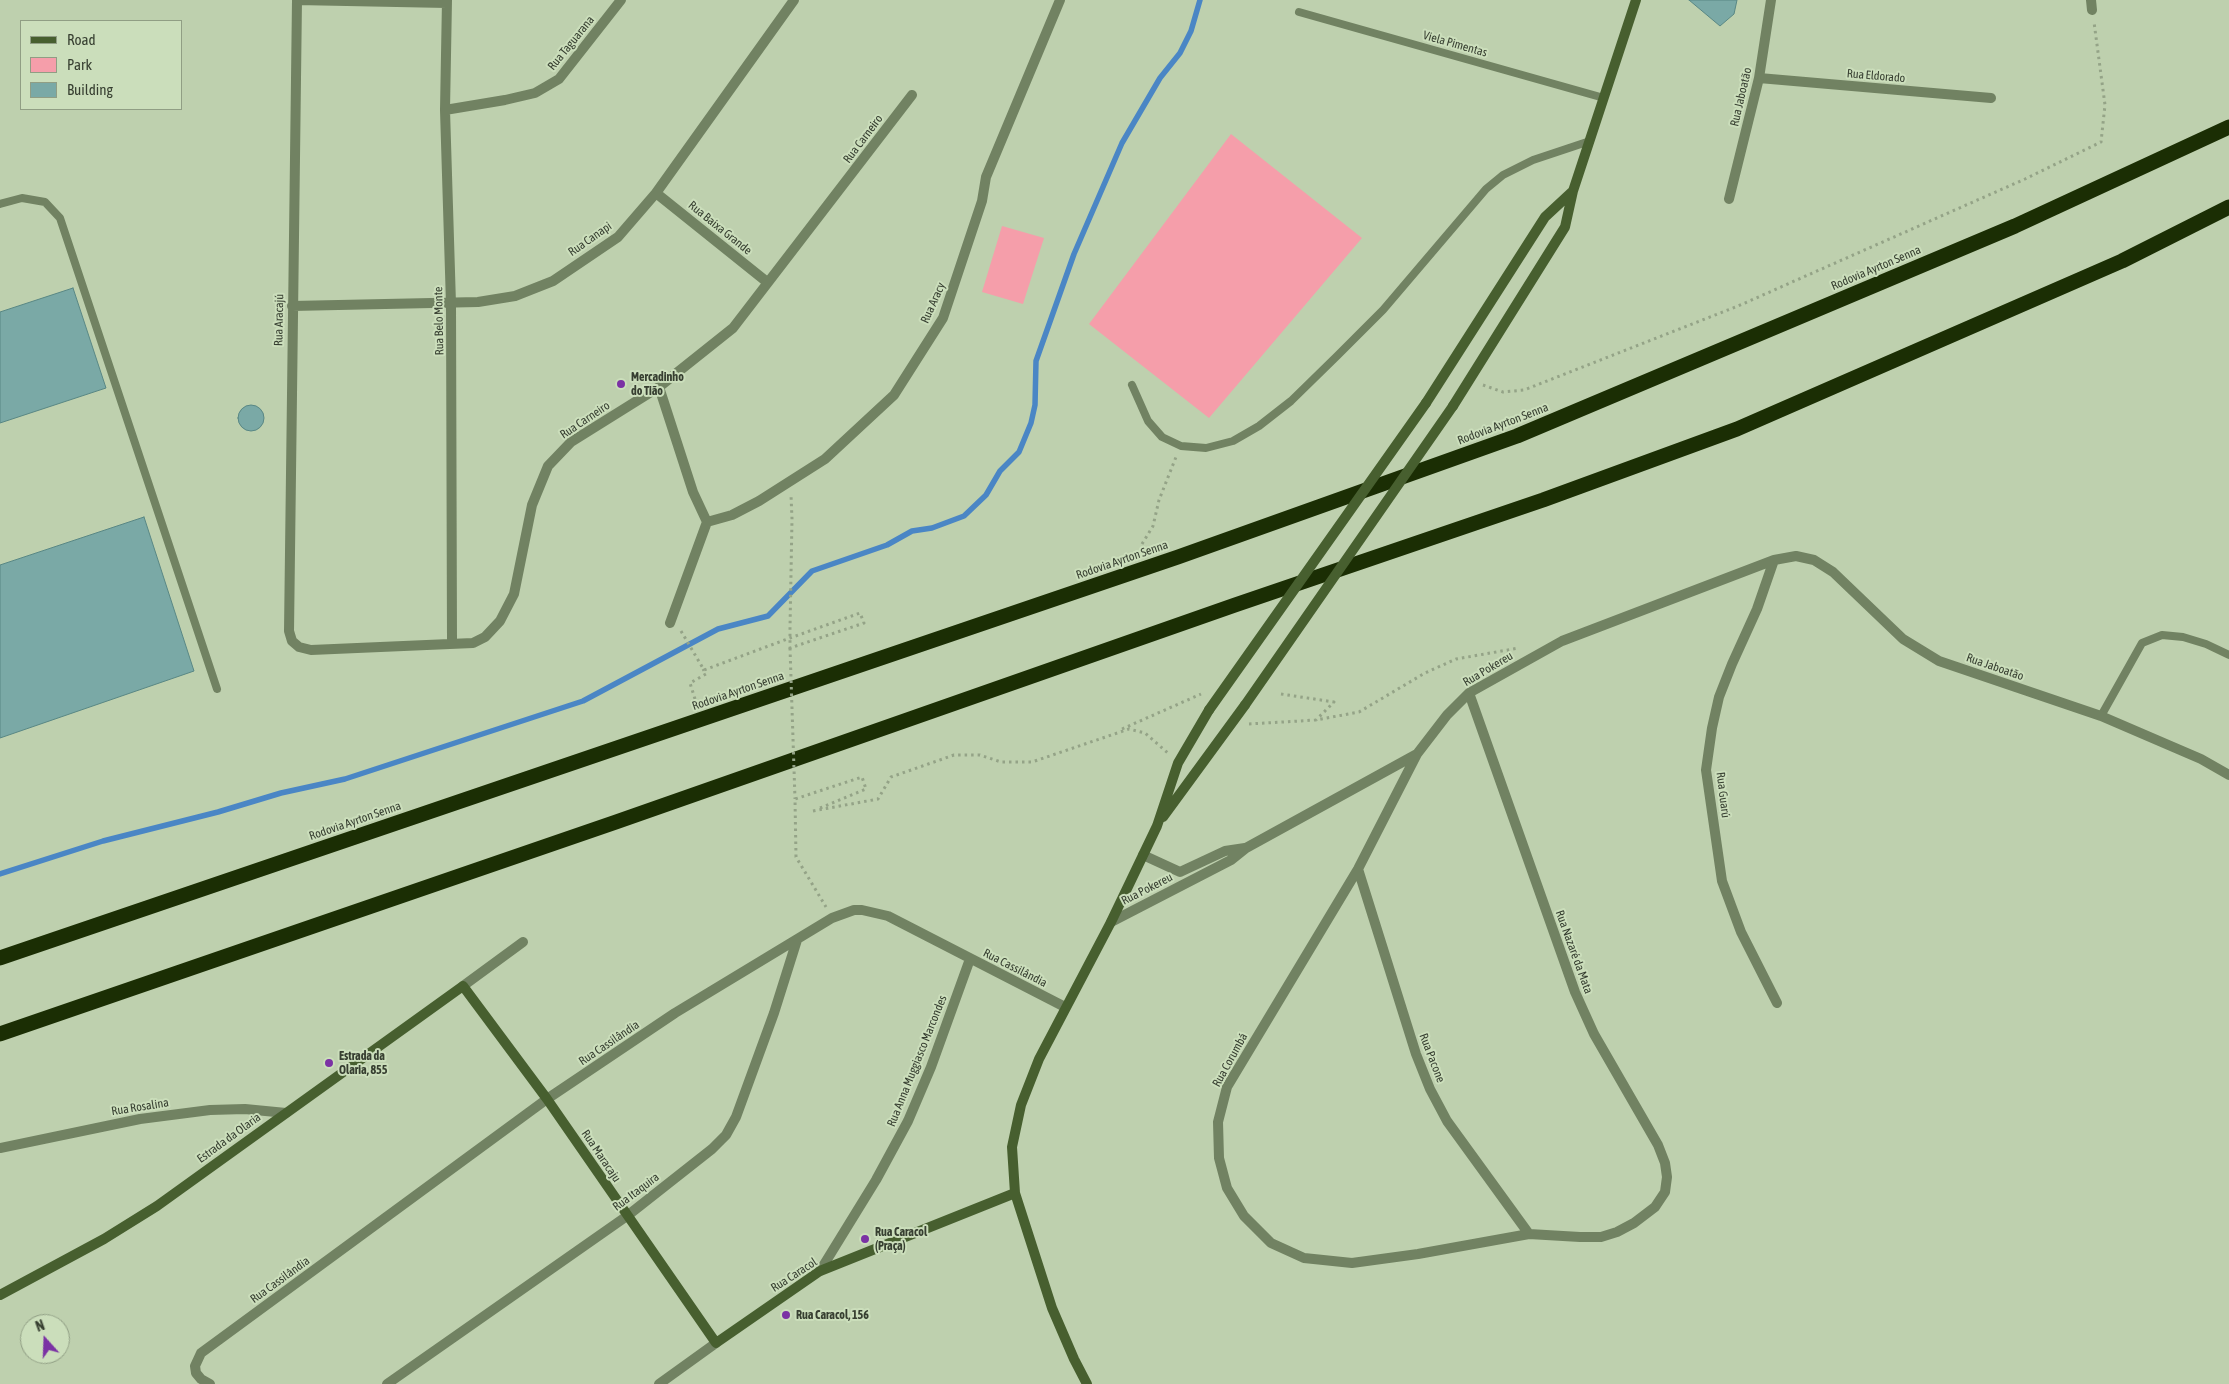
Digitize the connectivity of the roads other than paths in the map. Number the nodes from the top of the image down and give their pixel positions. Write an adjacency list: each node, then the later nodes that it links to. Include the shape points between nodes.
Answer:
1 (297, 0): 7 (street); 23 (street, Rua Aracajú)
2 (621, 0): 13 (street, Rua Taguarana, via 559,79 535,93)
3 (794, 0): 17 (street, Rua Canapi)
4 (1060, 0): 26 (street, Rua Aracy, via 986,177 982,201 943,318 894,395 826,459 739,511)
5 (1636, 0): 11 (main road)
6 (1771, 0): 9 (street, Rua Jaboatão)
7 (447, 1): 13 (street, Rua Belo Monte)
8 (1299, 12): 11 (lane, Viela Pimentas)
9 (1759, 78): 12 (street, Rua Eldorado); 18 (street, Rua Jaboatão)
10 (912, 95): 21 (street, Rua Carneiro)
11 (1604, 98): 15 (main road)
12 (1991, 98)
13 (445, 110): 22 (street, Rua Belo Monte)
14 (2229, 127): 44 (highway, Rodovia Ayrton Senna, via 2015,226 1517,436 1178,557)
15 (1590, 142): 16 (main road); 24 (lane, via 1517,166 1486,189 1383,310 1290,401 1259,426 1233,441 1206,448 1181,446 1162,437 1148,421)
16 (1573, 191): 37 (main road, bridge, via 1565,227 1471,380 1231,726); 37 (main road, bridge, via 1545,217 1426,403 1209,710 1178,762)
17 (656, 193): 21 (street, Rua Baixa Grande); 22 (street, Rua Canapi, via 618,237 553,280 515,296)
18 (1729, 199)
19 (0, 204): 32 (lane, via 22,198 45,202 60,218)
20 (2229, 207): 49 (highway, via 2122,260 1727,432 1544,500)
21 (767, 282): 25 (street, Rua Carneiro, via 733,328)
22 (452, 304): 23 (street, Rua Canapi); 30 (street, Rua Belo Monte)
23 (292, 306): 29 (street, Rua Aracajú, via 289,630)
24 (1132, 385)
25 (659, 387): 26 (street, via 693,492); 30 (street, Rua Carneiro, via 572,442 548,466 532,506 514,594 500,621 485,637 473,643)
26 (707, 522): 28 (street)
27 (1774, 560): 33 (street, Rua Pokereu, via 1562,641); 34 (street, Rua Jaboatão, via 1796,556 1814,560 1832,572 1903,639 1939,661); 47 (street, Rua Guarú, via 1719,697 1706,770 1722,881 1741,932)
28 (670, 623)
29 (292, 641): 30 (street, Rua Carneiro, via 311,650)
30 (452, 643)
31 (2229, 655): 34 (lane, via 2183,637 2162,635 2142,643)
32 (217, 689)
33 (1469, 693): 35 (street, Rua Pokereu); 54 (street, Rua Nazaré da Mata, via 1575,992 1594,1034 1665,1163 1665,1192)
34 (2101, 716): 36 (street, Rua Jaboatão)
35 (1417, 754): 38 (street, Rua Pokereu); 40 (street, Rua Corumbá)
36 (2229, 775)
37 (1156, 826): 39 (main road)
38 (1246, 848): 39 (street, Rua Pokereu, via 1225,850 1180,872); 41 (street, Rua Pokereu, via 1231,860)
39 (1143, 855): 41 (main road)
40 (1358, 869): 56 (street, Rua Pacone, via 1430,1089 1447,1121); 56 (street, Rua Corumbá, via 1227,1087 1218,1122 1219,1158 1226,1188 1244,1216 1270,1242 1304,1258 1352,1263)
41 (1111, 922): 48 (main road)
42 (797, 940): 45 (street, Rua Cassilândia, via 832,918 854,910 873,912 888,916); 50 (street, Rua Cassilândia, via 675,1013); 55 (street, Rua Itaquira, via 771,1022 736,1117 726,1135)
43 (523, 942): 46 (street)
44 (0, 958)
45 (970, 959): 48 (street, Rua Cassilândia); 57 (street, Rua Anna Muggiasco Marcondes, via 908,1121)
46 (463, 986): 50 (main road, Rua Maracaju); 51 (main road, Estrada da Olaria)
47 (1776, 1003)
48 (1065, 1007): 53 (main road, via 1021,1105 1012,1147)
49 (0, 1034)
50 (547, 1100): 55 (main road, Rua Maracaju); 60 (street, Rua Cassilândia, via 201,1353 195,1366 196,1373)
51 (286, 1113): 52 (street, Rua Rosalina, via 210,1110 140,1119); 58 (main road, Estrada da Olaria, via 157,1206 104,1239)
52 (0, 1148)
53 (1015, 1193): 57 (main road, Rua Caracol); 63 (main road, via 1052,1308)
54 (1656, 1207): 56 (street, Rua Corumbá, via 1634,1224 1601,1236)
55 (626, 1216): 59 (main road, Rua Maracaju); 61 (street, Rua Itaquira)
56 (1530, 1234)
57 (820, 1271): 59 (main road, Rua Caracol)
58 (0, 1295)
59 (716, 1343): 62 (street, Rua Caracol)
60 (210, 1384)
61 (387, 1384)
62 (659, 1384)
63 (1087, 1384)

